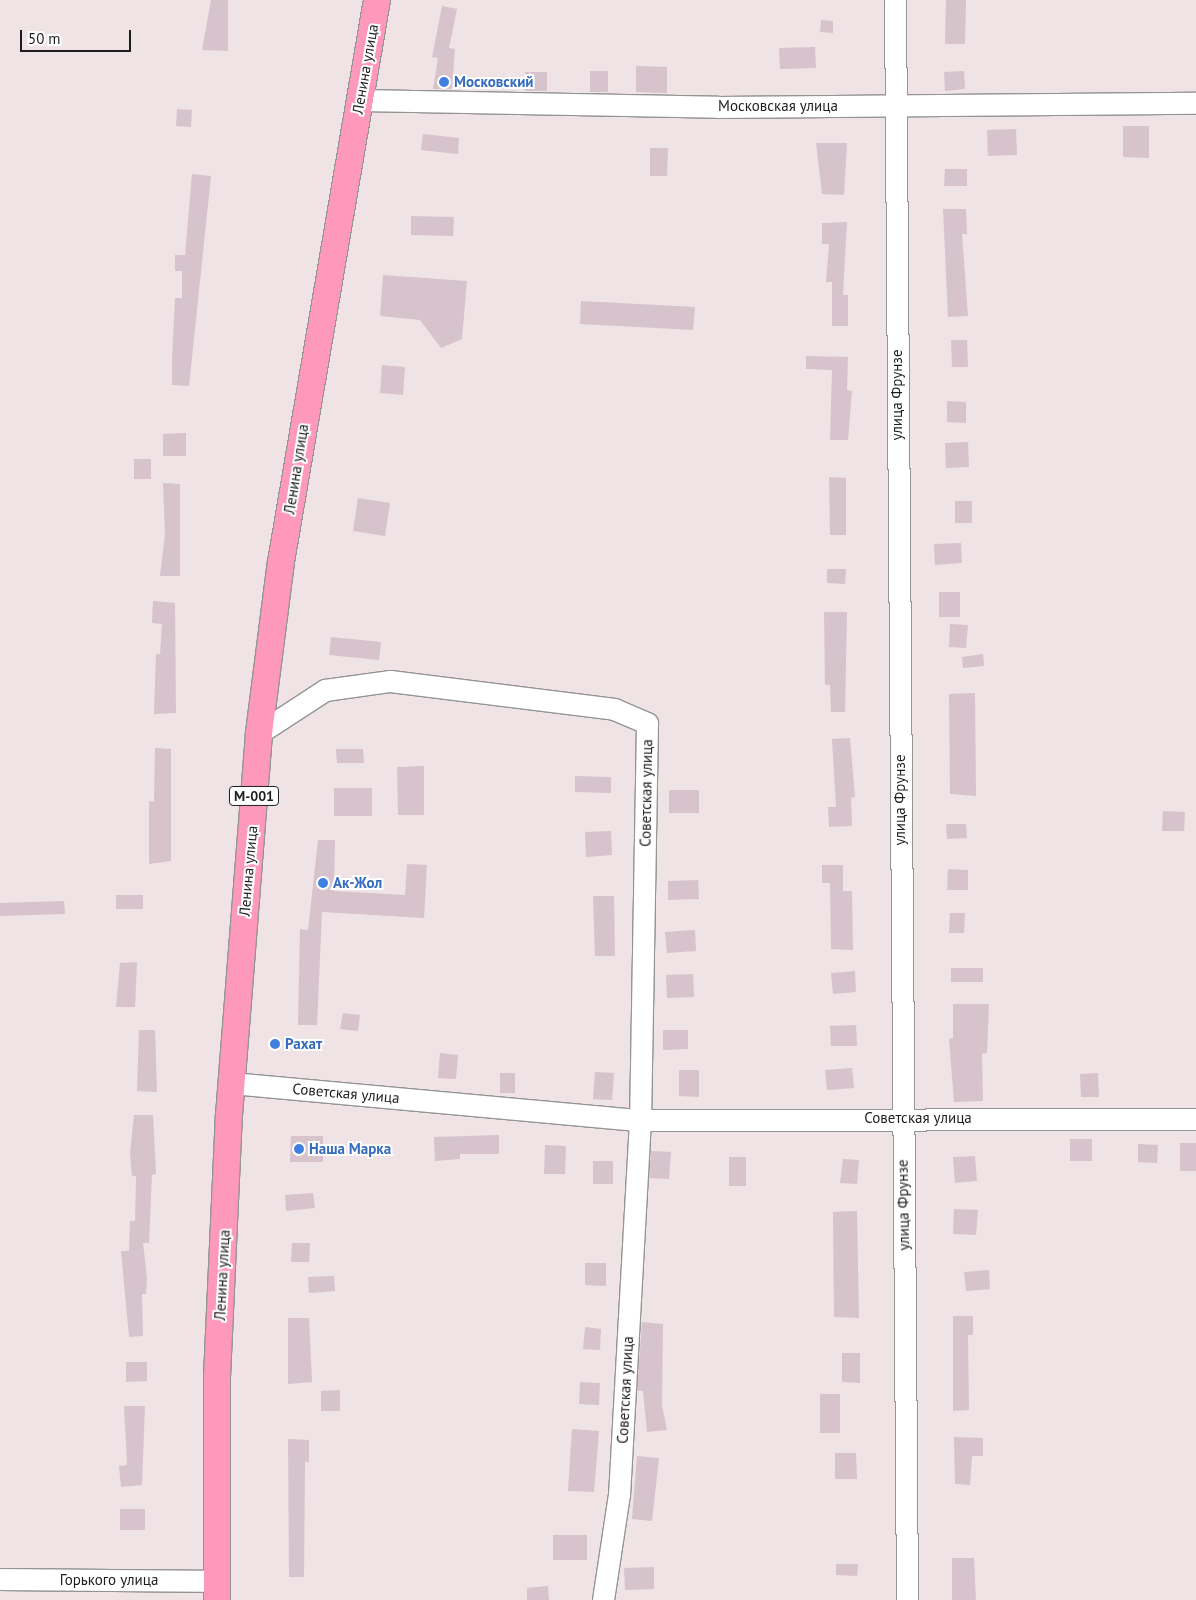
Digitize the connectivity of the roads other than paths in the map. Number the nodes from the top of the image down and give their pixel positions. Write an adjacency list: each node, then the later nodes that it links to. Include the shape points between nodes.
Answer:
1 (377, 0): 3 (main road, Ленина улица / М-001)
2 (895, 0): 5 (street, улица Фрунзе)
3 (360, 100): 5 (street, Московская улица); 6 (main road, Ленина улица / М-001, via 281,562)
4 (1196, 102): 5 (street, Московская улица)
5 (895, 106): 8 (street, улица Фрунзе)
6 (259, 733): 7 (main road, Ленина улица / М-001); 10 (street, Советская улица, via 325,690 390,680 614,709 647,723)
7 (231, 1084): 10 (street, Советская улица); 12 (main road, Ленина улица / М-001, via 217,1377)
8 (902, 1117): 9 (street, Советская улица); 10 (street, Советская улица); 14 (street, улица Фрунзе)
9 (1196, 1119)
10 (640, 1120): 13 (street, Советская улица, via 619,1494)
11 (0, 1579): 12 (street, Горького улица)
12 (217, 1591)
13 (603, 1600)
14 (907, 1600)

